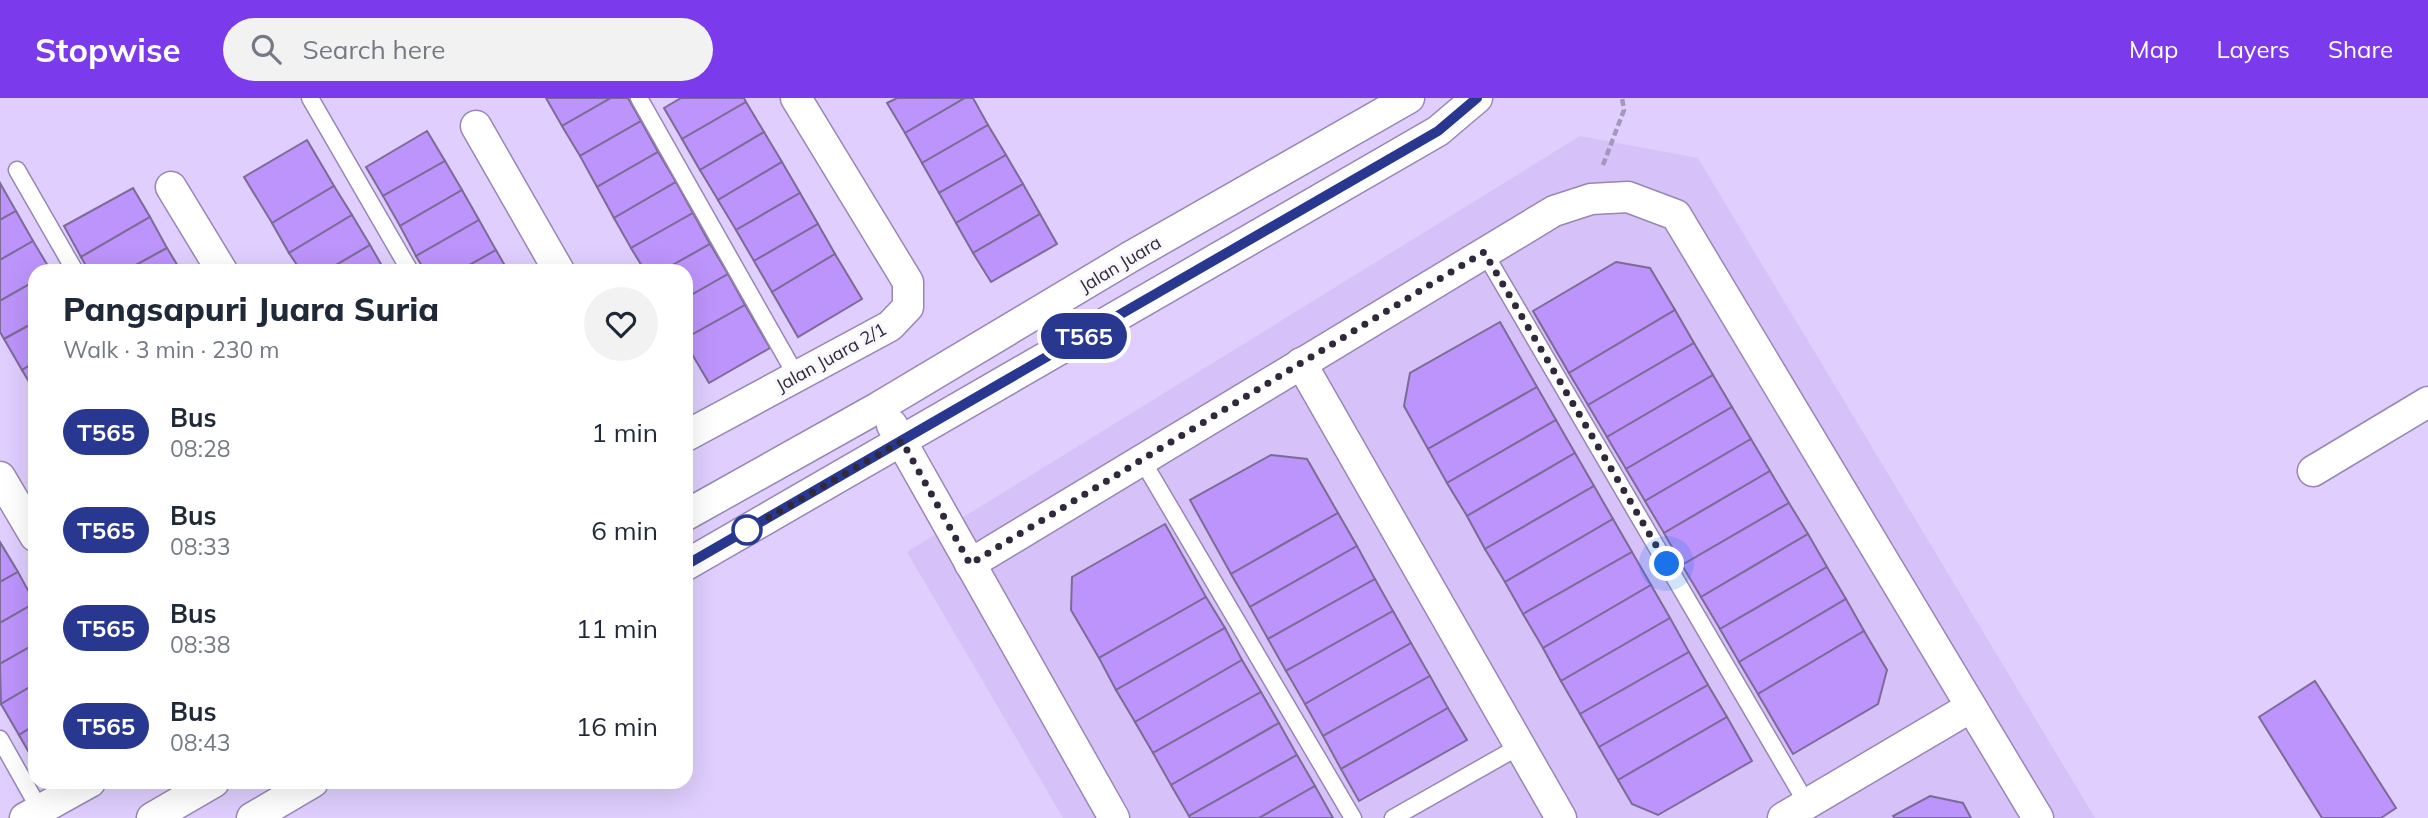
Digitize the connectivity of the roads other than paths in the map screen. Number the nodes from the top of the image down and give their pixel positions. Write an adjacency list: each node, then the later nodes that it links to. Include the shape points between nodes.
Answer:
1 (310, 98): 12 (lane)
2 (639, 98): 15 (lane)
3 (796, 98): 15 (street, Jalan Juara 2/1, via 908,282 908,307 890,326)
4 (1409, 98): 17 (street, Jalan Juara)
5 (1477, 98): 19 (street, via 1438,131)
6 (476, 126): 13 (street)
7 (17, 170): 10 (lane)
8 (172, 187): 11 (street)
9 (1484, 252): 14 (street); 27 (street, via 1554,211 1591,199 1628,197 1676,215); 33 (lane)
10 (71, 264)
11 (218, 264)
12 (406, 264)
13 (555, 264)
14 (1301, 363): 20 (street); 29 (street)
15 (797, 377): 18 (street, Jalan Juara 2/1)
16 (2428, 402): 21 (street)
17 (879, 407): 19 (street); 23 (street, Jalan Juara)
18 (693, 432)
19 (902, 441): 25 (street); 26 (street)
20 (1142, 460): 26 (street); 38 (lane)
21 (2313, 471)
22 (0, 477): 24 (street)
23 (693, 511)
24 (28, 524)
25 (693, 561)
26 (970, 564): 37 (street)
27 (1971, 707): 33 (street); 41 (street)
28 (0, 739): 34 (lane)
29 (1520, 746): 39 (lane); 40 (street)
30 (78, 789): 34 (street)
31 (202, 789): 35 (street)
32 (301, 789): 36 (street)
33 (1795, 811)
34 (33, 814)
35 (152, 818)
36 (252, 818)
37 (1114, 818)
38 (1353, 818)
39 (1393, 818)
40 (1561, 818)
41 (2038, 818)

